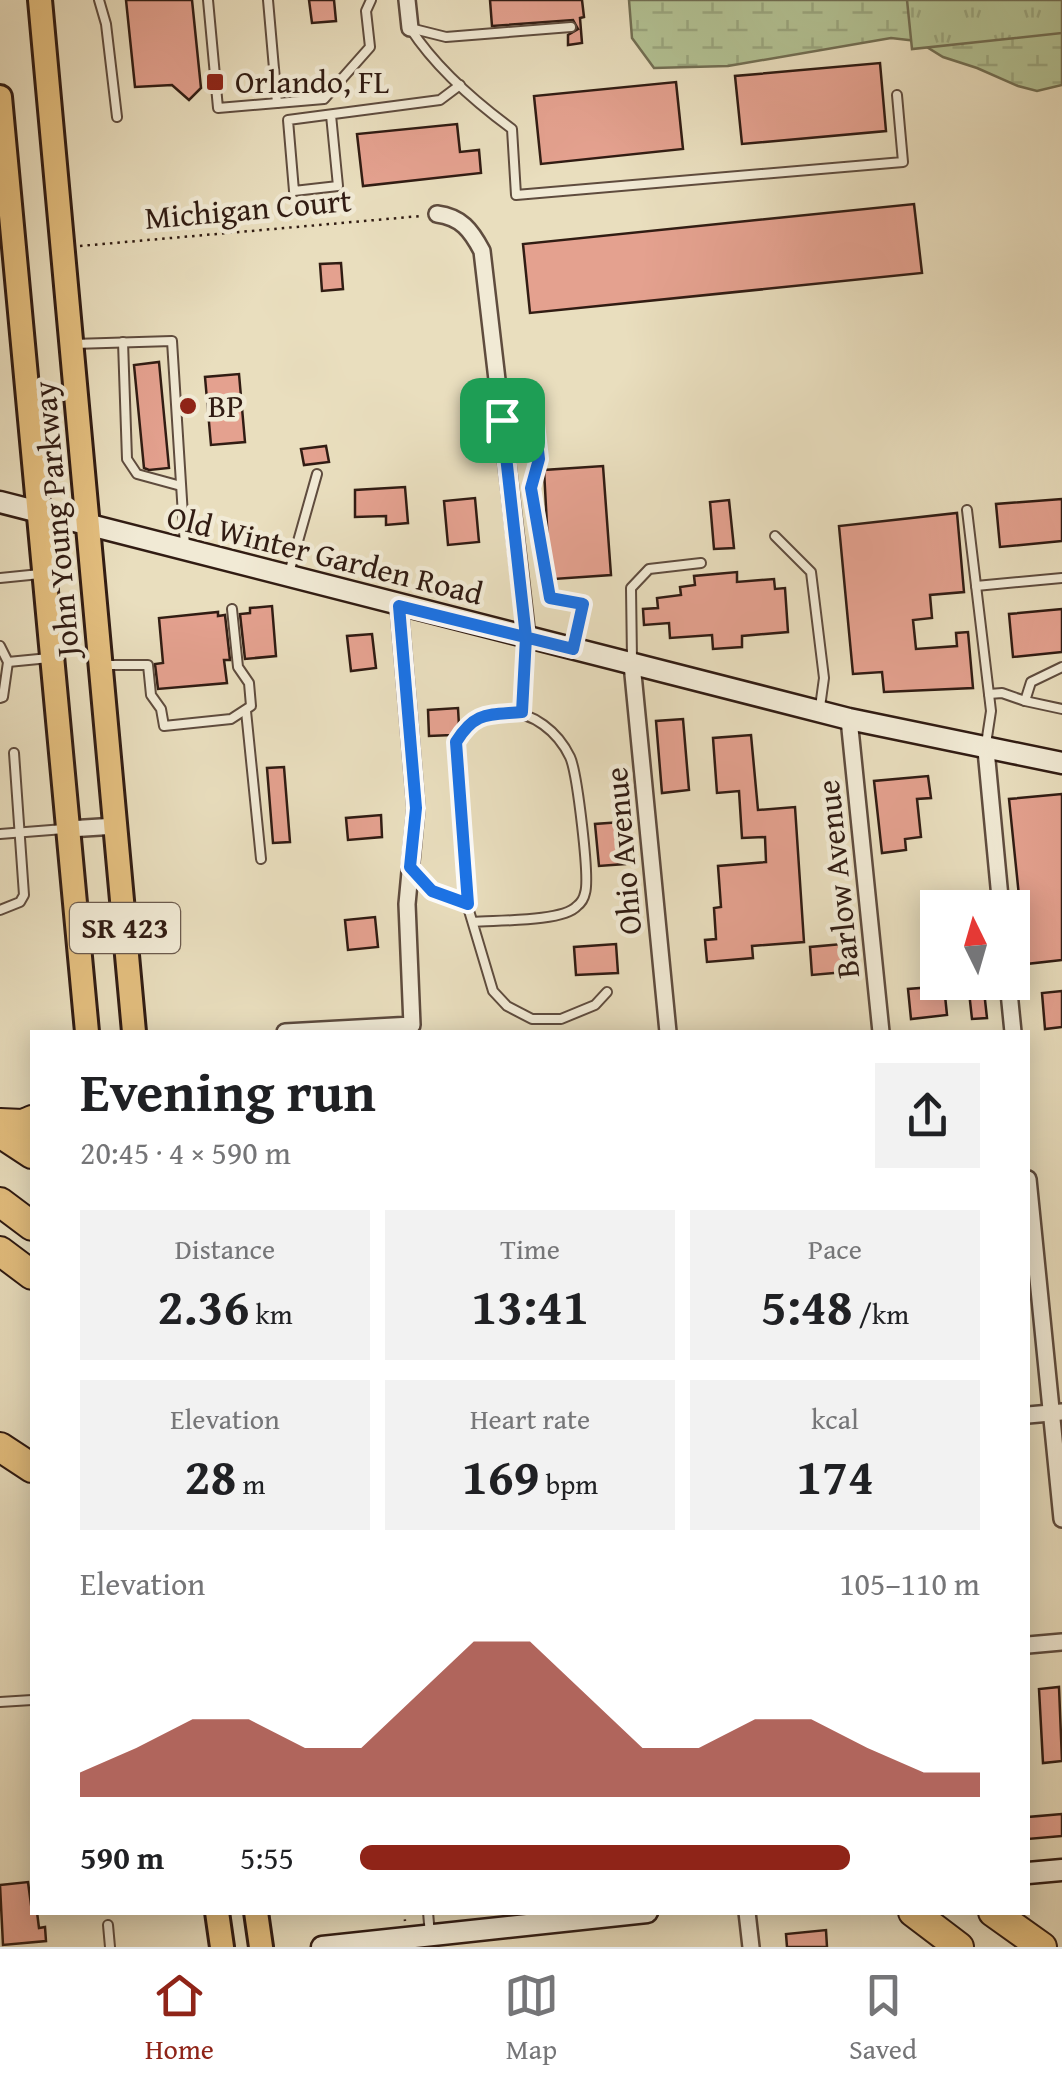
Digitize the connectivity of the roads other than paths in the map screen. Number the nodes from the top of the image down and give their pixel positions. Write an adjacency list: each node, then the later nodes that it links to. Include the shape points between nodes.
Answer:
1 (40, 0): 19 (main road, John Young Parkway / SR 423)
2 (99, 0): 14 (lane)
3 (208, 0): 12 (lane, via 218,108)
4 (268, 0): 12 (lane)
5 (371, 0): 12 (lane, via 370,47 324,99)
6 (407, 0): 8 (street)
7 (570, 27): 8 (lane, via 446,37)
8 (410, 28): 9 (lane)
9 (460, 85): 10 (lane, via 512,128 516,195 903,162); 13 (lane, via 440,100)
10 (897, 95)
11 (0, 97): 15 (main road, John Young Parkway / SR 423)
12 (277, 103)
13 (331, 115): 13 (lane, via 288,120 294,191 338,186)
14 (117, 117)
15 (2, 150): 17 (main road, John Young Parkway / SR 423)
16 (437, 214): 20 (street, via 471,229 482,251)
17 (6, 235): 25 (main road, John Young Parkway / SR 423)
18 (123, 342): 19 (lane); 22 (lane, via 127,458 137,474); 22 (lane, via 172,341)
19 (73, 344): 26 (main road, John Young Parkway / SR 423)
20 (502, 420): 28 (lane, via 534,415 539,459 531,488); 29 (street)
21 (317, 474): 33 (lane)
22 (181, 486): 30 (lane)
23 (0, 502): 25 (main road, Old Winter Garden Road)
24 (967, 510): 36 (lane)
25 (38, 511): 26 (main road, Old Winter Garden Road); 32 (main road, John Young Parkway / SR 423)
26 (90, 525): 30 (main road, Old Winter Garden Road); 45 (main road, John Young Parkway / SR 423)
27 (775, 536): 53 (lane, via 812,572 824,678)
28 (539, 537): 29 (lane); 41 (lane, via 550,598 583,604)
29 (516, 543): 39 (street)
30 (186, 550): 33 (main road, Old Winter Garden Road)
31 (701, 563): 44 (lane, via 649,569 631,588)
32 (44, 574): 34 (lane); 42 (main road, John Young Parkway / SR 423)
33 (288, 577): 37 (main road, Old Winter Garden Road)
34 (0, 578)
35 (1062, 578): 36 (lane)
36 (976, 586): 47 (lane)
37 (399, 606): 39 (main road, Old Winter Garden Road); 63 (street, via 416,808)
38 (232, 609): 51 (lane, via 238,667 249,683)
39 (526, 637): 41 (main road, Old Winter Garden Road); 52 (lane)
40 (0, 646): 43 (lane)
41 (573, 649): 44 (main road, Old Winter Garden Road)
42 (52, 658): 43 (lane); 59 (main road, John Young Parkway / SR 423)
43 (8, 662): 48 (lane)
44 (632, 664): 53 (main road, Old Winter Garden Road); 73 (street, Ohio Avenue)
45 (102, 665): 51 (lane, via 148,665 151,695 169,728); 58 (main road, John Young Parkway / SR 423)
46 (1062, 666): 49 (lane, via 1031,682)
47 (989, 694): 49 (lane); 55 (lane)
48 (0, 698)
49 (1025, 701): 50 (lane)
50 (1062, 709)
51 (246, 711): 62 (lane)
52 (522, 712): 65 (lane, via 480,715 456,742); 67 (lane, via 552,730 571,759 586,892 563,915)
53 (819, 712): 54 (main road, Old Winter Garden Road)
54 (849, 720): 55 (main road, Old Winter Garden Road); 74 (street, Barlow Avenue)
55 (986, 750): 57 (main road, Old Winter Garden Road); 64 (street)
56 (14, 753): 60 (lane)
57 (1062, 763)
58 (116, 826): 59 (street); 71 (main road, John Young Parkway / SR 423)
59 (69, 829): 60 (lane); 70 (main road, John Young Parkway / SR 423)
60 (20, 832): 61 (lane); 66 (lane, via 24,895)
61 (0, 834)
62 (261, 859)
63 (410, 867): 65 (lane, via 432,891); 72 (street, via 412,1025)
64 (999, 890)
65 (468, 904): 67 (lane)
66 (0, 910)
67 (473, 922): 68 (lane, via 493,990 507,1006 532,1019 561,1019)
68 (607, 992)
69 (1010, 1000): 75 (street)
70 (87, 1030)
71 (134, 1030)
72 (321, 1030)
73 (668, 1030)
74 (881, 1030)
75 (1013, 1030)
76 (30, 1121): 77 (highway)
77 (0, 1123)
78 (0, 1133): 79 (highway)
79 (30, 1153)
80 (1030, 1195): 85 (street)
81 (0, 1202): 82 (highway)
82 (30, 1224)
83 (0, 1251): 84 (highway)
84 (30, 1274)
85 (1056, 1412): 86 (street); 89 (street)
86 (1030, 1416)
87 (0, 1447): 88 (highway)
88 (30, 1467)
89 (1062, 1519)
90 (1062, 1642): 91 (street)
91 (1030, 1645)
92 (30, 1700): 93 (lane)
93 (0, 1702)
94 (1062, 1870): 95 (main road)
95 (1030, 1873)
96 (217, 1915): 109 (main road)
97 (256, 1915): 110 (main road)
98 (428, 1915): 105 (lane)
99 (594, 1915): 102 (main road)
100 (748, 1915): 112 (street)
101 (999, 1917): 114 (highway)
102 (540, 1918): 106 (main road)
103 (924, 1921): 113 (highway)
104 (108, 1926): 108 (lane)
105 (430, 1935): 106 (main road); 107 (main road)
106 (453, 1940)
107 (387, 1943): 111 (main road)
108 (110, 1947)
109 (222, 1947)
110 (261, 1947)
111 (322, 1947)
112 (751, 1947)
113 (959, 1947)
114 (1042, 1947)

